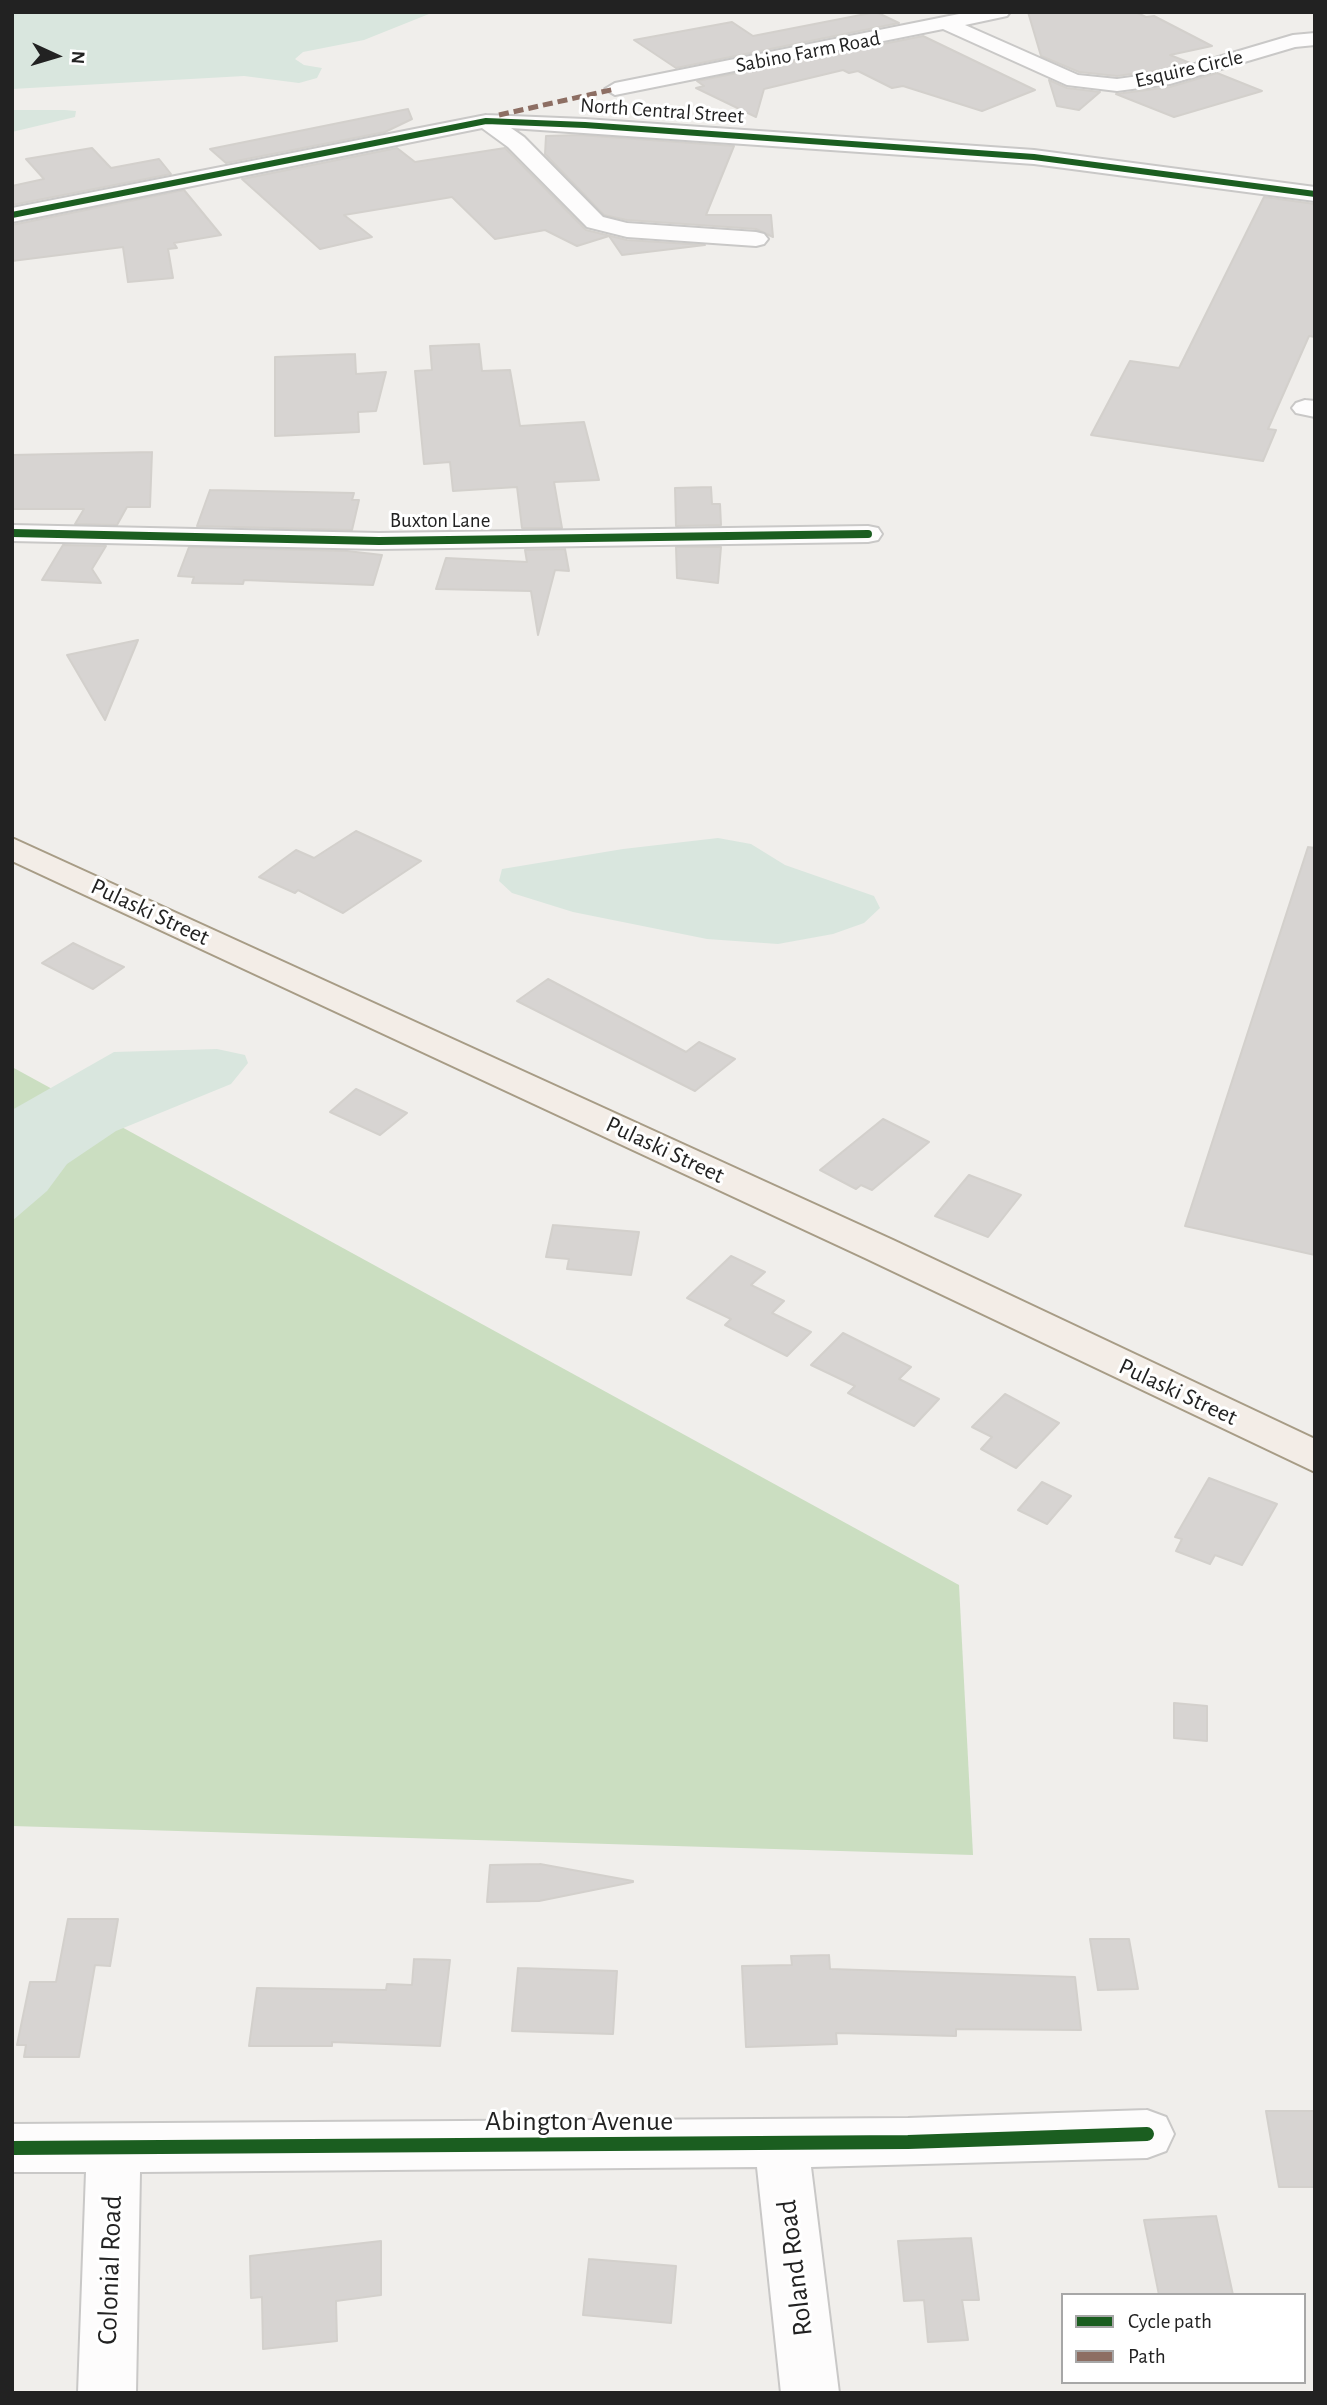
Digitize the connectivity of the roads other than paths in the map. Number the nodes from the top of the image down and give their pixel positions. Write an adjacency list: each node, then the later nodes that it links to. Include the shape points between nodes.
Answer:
1 (1000, 12): 2 (street, Sabino Farm Road)
2 (947, 24): 3 (street, Esquire Circle, via 1074,81 1117,85 1170,78 1293,41); 4 (street, Sabino Farm Road)
3 (1315, 39)
4 (615, 89)
5 (485, 121): 6 (street, North Central Street, via 1034,158); 7 (street, North Central Street); 8 (street, via 516,142 595,222 627,230)
6 (1315, 194)
7 (12, 215)
8 (756, 239)
9 (12, 533): 10 (street, Buxton Lane, via 379,541)
10 (868, 534)
11 (12, 848): 12 (main road, Pulaski Street, via 879,1249)
12 (1315, 1457)
13 (1147, 2134): 14 (street, Abington Avenue)
14 (781, 2143): 16 (street, Abington Avenue); 18 (street, Roland Road)
15 (12, 2148): 16 (street, Abington Avenue)
16 (114, 2148): 17 (street, Colonial Road)
17 (107, 2393)
18 (810, 2393)

